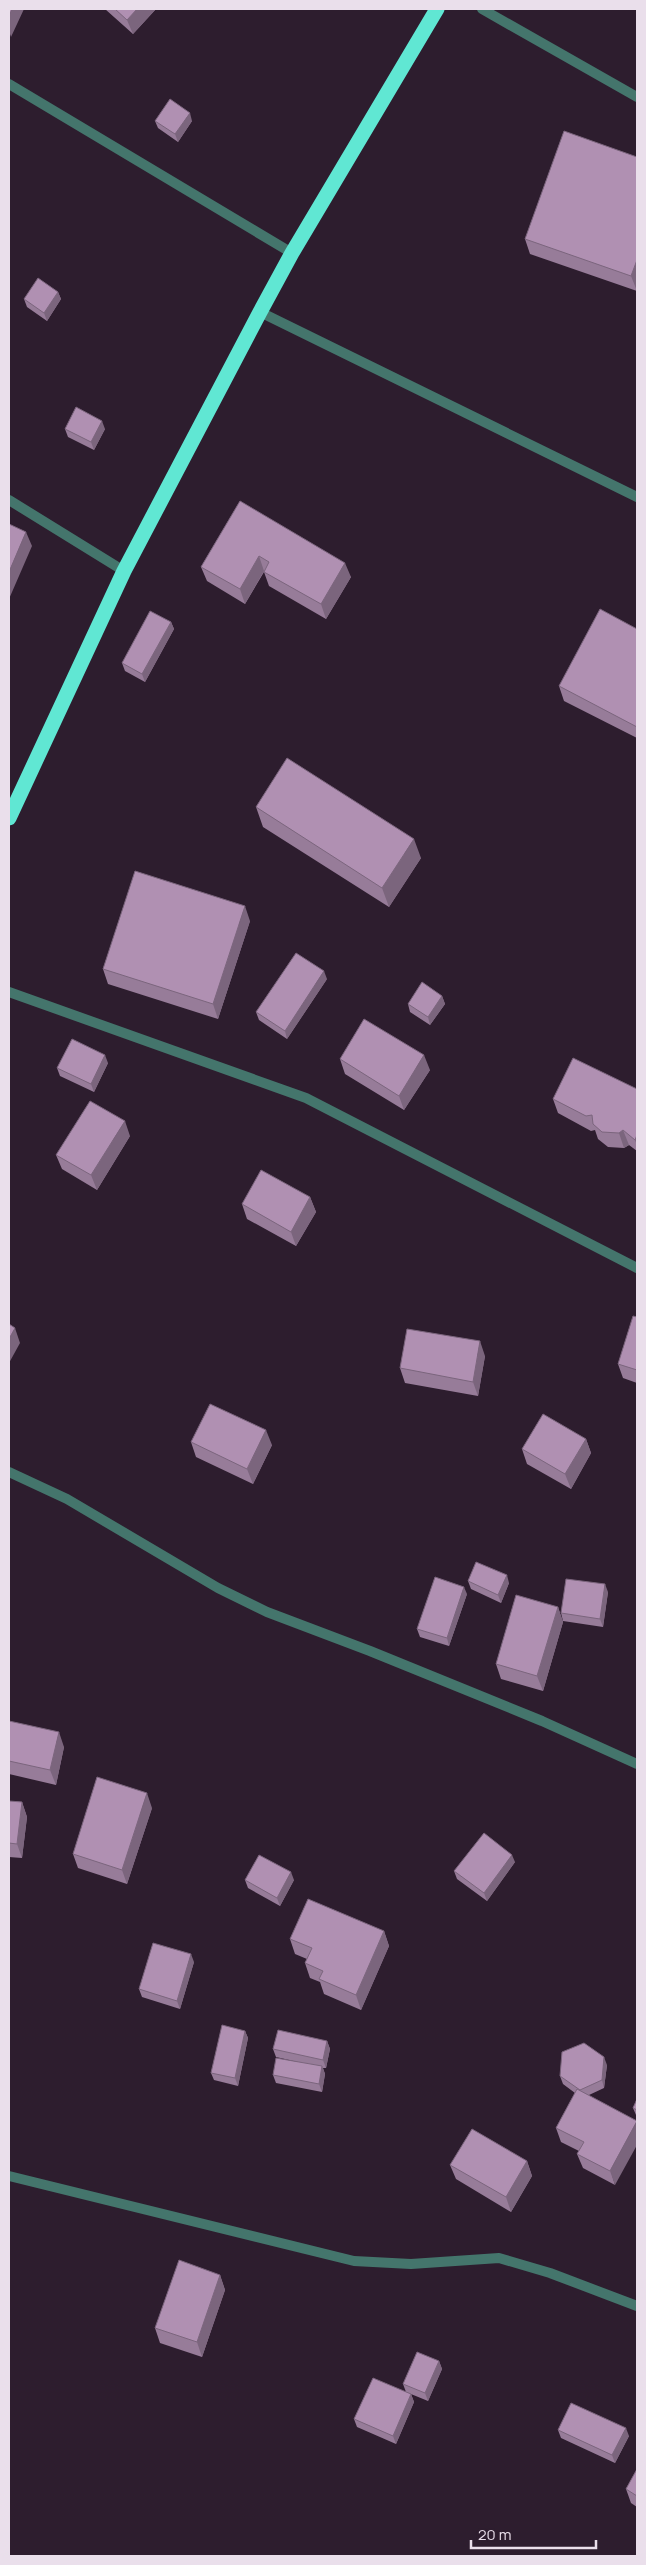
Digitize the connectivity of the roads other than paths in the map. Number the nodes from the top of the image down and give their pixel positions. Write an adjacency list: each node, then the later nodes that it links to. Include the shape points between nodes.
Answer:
1 (437, 9): 5 (highway)
2 (482, 9): 4 (street)
3 (9, 84): 5 (street)
4 (637, 97)
5 (292, 253): 6 (highway)
6 (260, 312): 7 (street); 9 (highway)
7 (637, 497)
8 (9, 500): 9 (street)
9 (124, 571): 10 (highway)
10 (9, 818)
11 (9, 992): 12 (street, via 306,1098)
12 (637, 1268)
13 (9, 1472): 14 (street, via 67,1500 218,1588 267,1612 470,1691)
14 (637, 1764)
15 (9, 2176): 16 (street, via 354,2261 411,2264 499,2258 550,2273)
16 (637, 2306)

